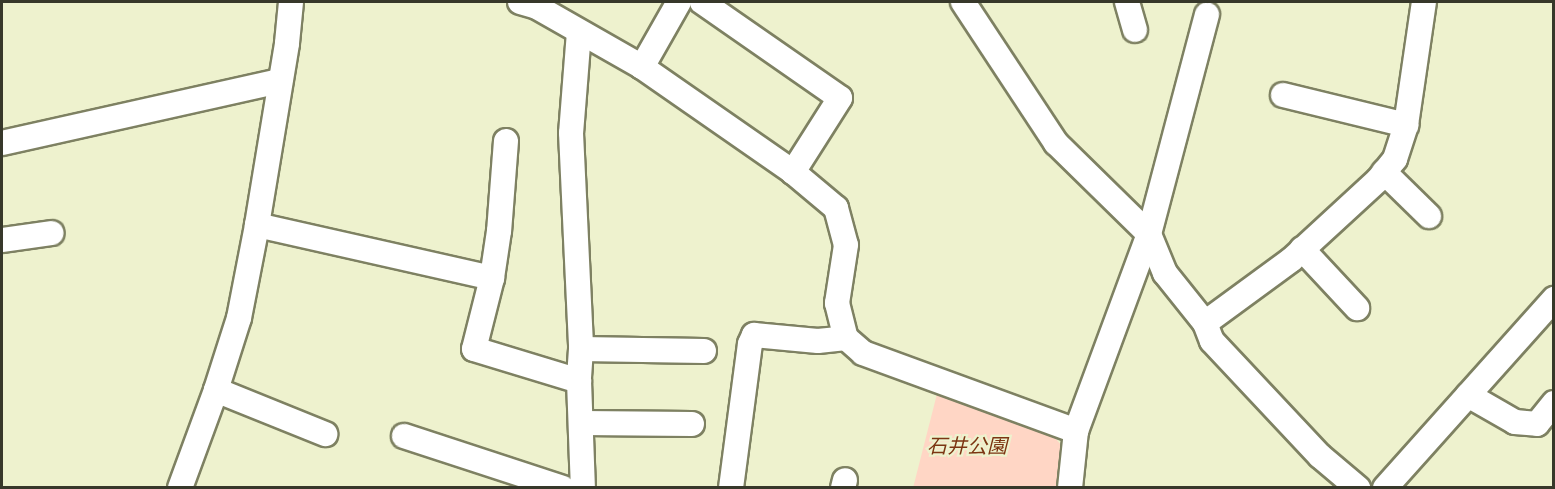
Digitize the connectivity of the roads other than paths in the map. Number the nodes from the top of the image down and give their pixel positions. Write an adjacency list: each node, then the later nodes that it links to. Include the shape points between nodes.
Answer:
1 (291, 2): 12 (street)
2 (520, 2): 10 (street)
3 (680, 2): 11 (street)
4 (702, 2): 17 (street, via 840,98)
5 (963, 2): 22 (street, via 1056,143)
6 (1127, 2): 9 (street)
7 (1424, 2): 14 (street)
8 (1207, 15): 22 (street)
9 (1135, 30)
10 (579, 32): 11 (street); 30 (street, via 571,133)
11 (642, 67): 17 (street)
12 (280, 81): 16 (street); 20 (street)
13 (1283, 95): 14 (street)
14 (1406, 125): 18 (street, via 1395,159)
15 (506, 141): 25 (street)
16 (2, 143)
17 (793, 172): 29 (street, via 836,208 846,245 837,303)
18 (1384, 172): 19 (street); 24 (street)
19 (1429, 216)
20 (257, 225): 25 (street); 33 (street, via 239,318)
21 (52, 233): 23 (street)
22 (1149, 234): 28 (street, via 1165,273); 38 (street)
23 (2, 240)
24 (1302, 249): 27 (street); 28 (street)
25 (492, 278): 32 (street, via 474,349)
26 (1554, 299): 34 (street)
27 (1357, 308)
28 (1205, 322): 46 (street, via 1212,340 1320,456)
29 (846, 338): 38 (street, via 863,353); 45 (street, via 818,341 754,335)
30 (581, 349): 31 (street); 32 (street)
31 (704, 351)
32 (579, 381): 36 (street)
33 (216, 390): 39 (street); 42 (street)
34 (1468, 395): 35 (street, via 1515,422 1537,424); 47 (street)
35 (1554, 403)
36 (582, 423): 37 (street); 44 (street)
37 (692, 424)
38 (1076, 431): 41 (street)
39 (325, 434)
40 (404, 436): 43 (street)
41 (1075, 485)
42 (181, 487)
43 (563, 488)
44 (583, 488)
45 (731, 488)
46 (1358, 488)
47 (1385, 488)

